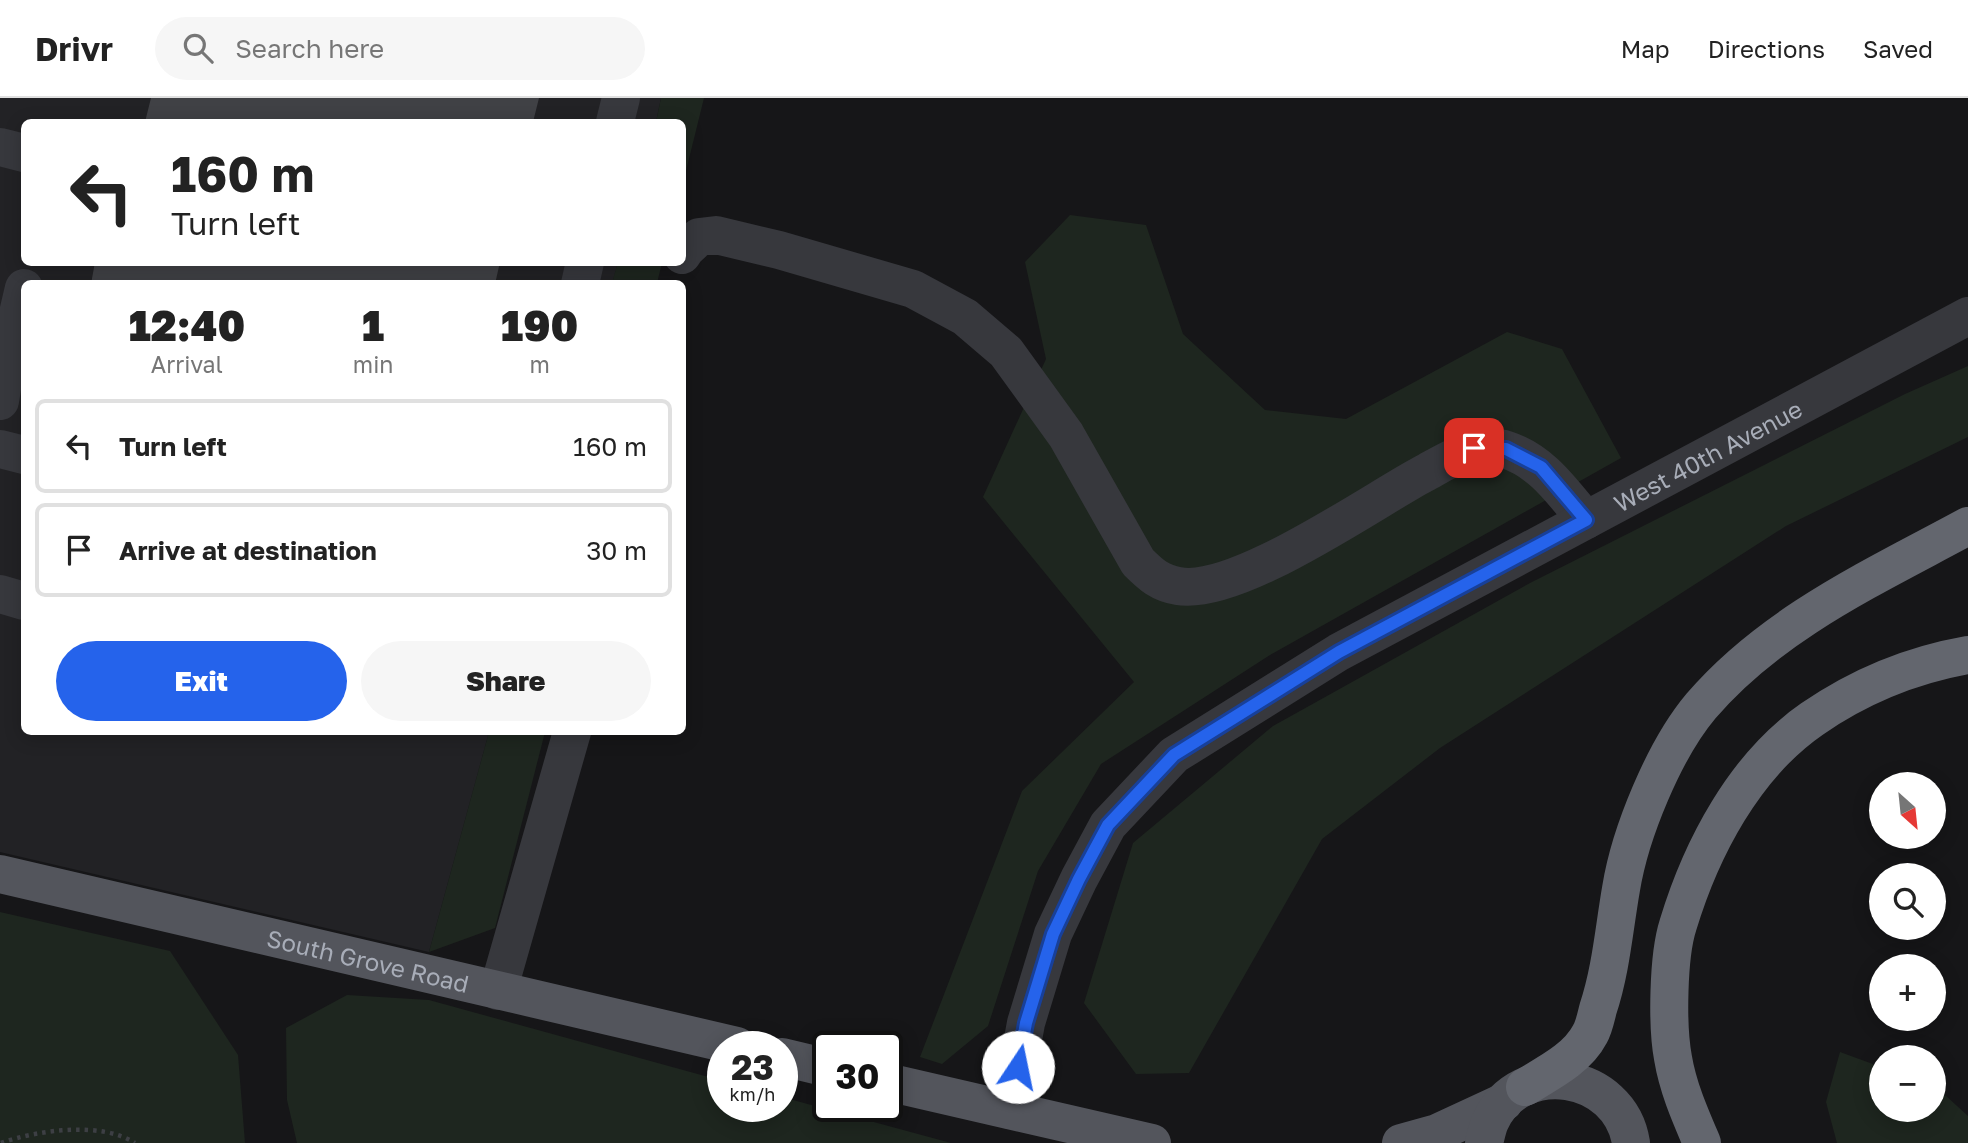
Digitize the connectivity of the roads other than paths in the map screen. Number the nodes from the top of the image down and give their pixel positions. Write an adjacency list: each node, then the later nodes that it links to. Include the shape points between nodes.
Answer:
1 (621, 98): 2 (street)
2 (616, 119)
3 (0, 147): 4 (street)
4 (21, 152)
5 (686, 248): 11 (street, via 699,237 716,235 779,250 913,289 965,317 1006,352 1066,435 1138,562 1154,579 1180,587 1216,584 1286,554 1474,448 1506,449 1541,467)
6 (21, 307): 8 (street)
7 (1968, 316): 11 (street, West 40th Avenue)
8 (8, 374)
9 (0, 449): 10 (street)
10 (21, 454)
11 (1586, 520): 22 (street, West 40th Avenue, via 1339,652 1174,755 1108,825 1053,934 1026,1023)
12 (1968, 526): 21 (highway, via 1843,593 1760,648 1701,707 1673,748 1632,841 1606,986 1590,1035 1564,1063)
13 (0, 594): 14 (street)
14 (21, 600)
15 (1968, 655): 27 (highway, via 1932,661 1874,682 1810,720 1768,758 1730,807 1699,868 1677,928 1669,986 1672,1056)
16 (571, 735): 18 (street)
17 (0, 874): 18 (main road, South Grove Road)
18 (498, 991): 19 (main road, South Grove Road)
19 (707, 1039)
20 (903, 1086): 22 (main road)
21 (1515, 1095): 24 (main road, via 1437,1133); 25 (main road, via 1490,1121); 26 (main road, via 1549,1080 1575,1082 1598,1091 1617,1108)
22 (1010, 1110): 23 (main road)
23 (1152, 1143)
24 (1401, 1143)
25 (1484, 1143)
26 (1631, 1143)
27 (1702, 1143)

